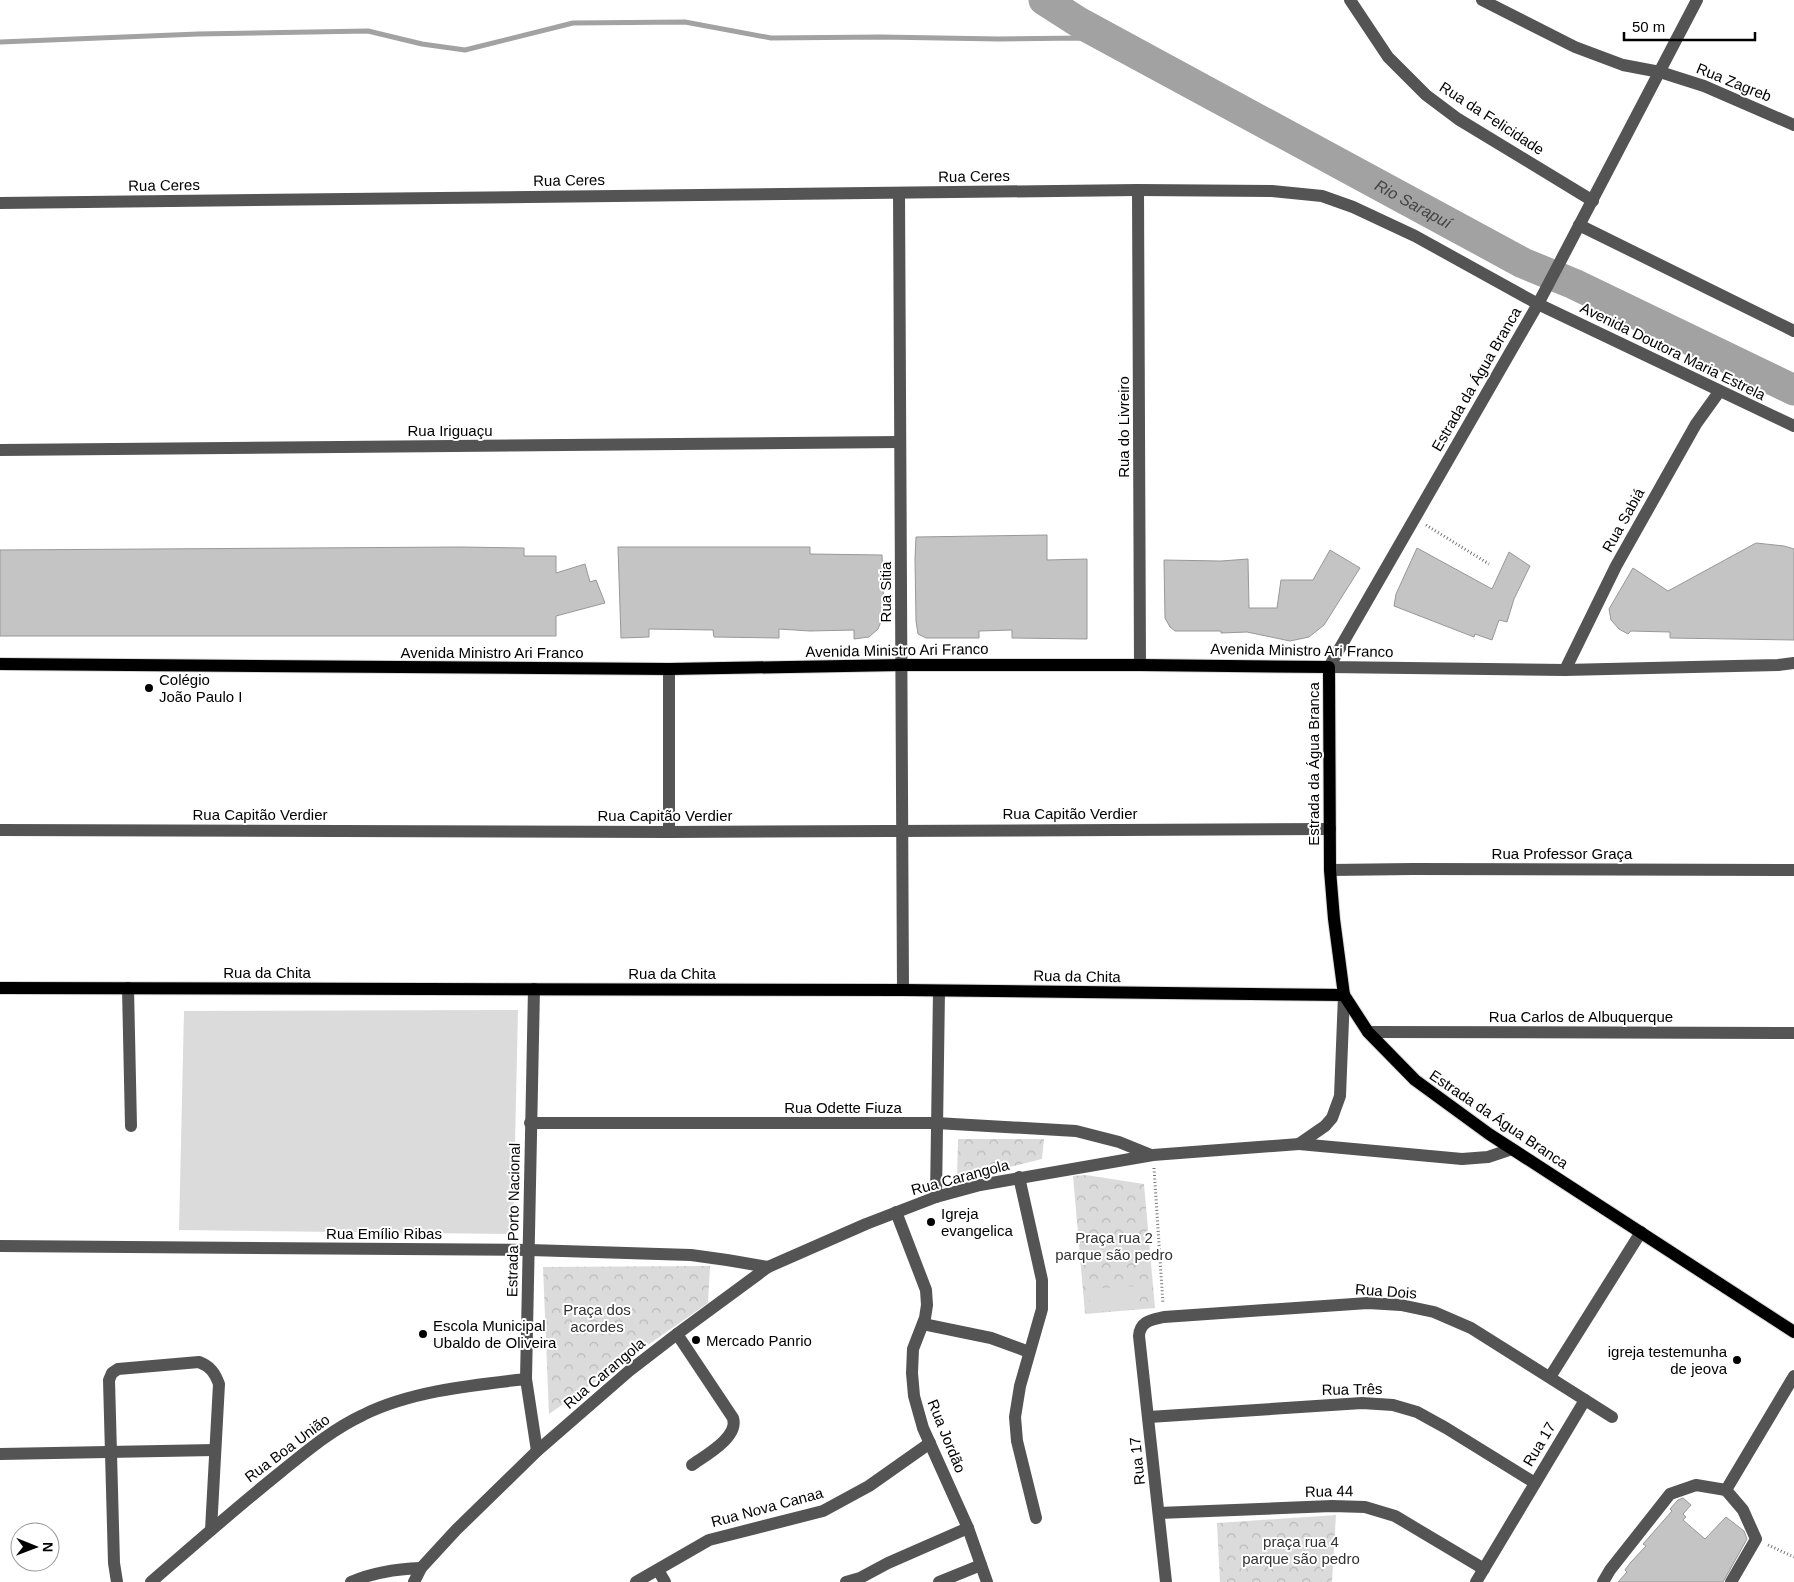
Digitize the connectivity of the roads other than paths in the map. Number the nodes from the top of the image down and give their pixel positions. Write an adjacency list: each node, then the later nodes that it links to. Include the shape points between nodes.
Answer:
1 (1350, 0): 8 (street, Rua da Felicidade, via 1388,57 1426,95 1458,119)
2 (1482, 0): 4 (street, Rua Zagreb, via 1575,47 1623,65)
3 (1696, 0): 4 (street, Estrada da Água Branca)
4 (1660, 72): 5 (street, Rua Zagreb, via 1704,86); 8 (street, Estrada da Água Branca)
5 (1794, 125)
6 (1138, 190): 7 (street, Rua Ceres); 11 (street, Rua Ceres, via 1322,196 1415,236); 20 (street, Rua do Livreiro)
7 (899, 193): 9 (street, Rua Ceres); 15 (street, Rua Sitia)
8 (1593, 201): 10 (street, Estrada da Água Branca)
9 (0, 203)
10 (1579, 226): 11 (street, Estrada da Água Branca); 12 (street)
11 (1538, 304): 13 (street, Avenida Doutora Maria Estrela); 21 (street, Estrada da Água Branca)
12 (1794, 331)
13 (1719, 392): 14 (street, Avenida Doutora Maria Estrela); 23 (street, Rua Sabiá, via 1696,424 1616,566)
14 (1794, 426)
15 (900, 442): 16 (street, Rua Iriguaçu); 19 (street, Rua Sitia)
16 (0, 450)
17 (1794, 663): 23 (street, Avenida Ministro Ari Franco)
18 (0, 664): 22 (main road, Avenida Ministro Ari Franco)
19 (902, 665): 20 (main road, Avenida Ministro Ari Franco); 22 (main road, Avenida Ministro Ari Franco); 26 (street, Rua Sitia)
20 (1140, 665): 21 (main road, Avenida Ministro Ari Franco)
21 (1329, 666): 23 (street, Avenida Ministro Ari Franco); 24 (main road, Estrada da Água Branca)
22 (669, 669): 27 (street)
23 (1565, 670)
24 (1330, 829): 26 (street, Rua Capitão Verdier); 28 (main road, Estrada da Água Branca)
25 (0, 830): 27 (street, Rua Capitão Verdier)
26 (902, 830): 27 (street, Rua Capitão Verdier); 33 (street, Rua Sitia)
27 (669, 832)
28 (1330, 870): 29 (street, Rua Professor Graça); 35 (main road, Estrada da Água Branca)
29 (1794, 870)
30 (0, 988): 31 (main road, Rua da Chita)
31 (128, 988): 32 (main road, Rua da Chita); 40 (street)
32 (534, 989): 33 (main road, Rua da Chita); 38 (street, Estrada Porto Nacional)
33 (903, 990): 34 (main road, Rua da Chita)
34 (939, 991): 35 (main road, Rua da Chita); 39 (street)
35 (1344, 995): 36 (main road, Estrada da Água Branca); 41 (street, via 1340,1096 1332,1118)
36 (1368, 1032): 37 (street, Rua Carlos de Albuquerque); 42 (main road, Estrada da Água Branca, via 1414,1080)
37 (1794, 1033)
38 (530, 1123): 39 (street, Rua Odette Fiuza); 49 (street, Estrada Porto Nacional)
39 (936, 1123): 43 (street, Rua Odette Fiuza, via 1076,1131 1120,1142); 45 (street)
40 (131, 1126)
41 (1299, 1144): 42 (street, Rua Carangola, via 1462,1159 1488,1157); 43 (street, Rua Carangola)
42 (1512, 1149): 47 (main road, Estrada da Água Branca)
43 (1153, 1155): 44 (street, Rua Carangola)
44 (1018, 1177): 45 (street, Rua Carangola); 55 (street, via 1042,1280 1042,1309)
45 (936, 1197): 46 (street, Rua Carangola)
46 (896, 1212): 50 (street, Rua Carangola); 51 (street, Rua Jordão, via 926,1290)
47 (1642, 1232): 52 (main road, Estrada da Água Branca); 57 (street)
48 (0, 1246): 49 (street, Rua Emílio Ribas)
49 (530, 1250): 50 (street, Rua Emílio Ribas, via 691,1256); 58 (street, Estrada Porto Nacional)
50 (768, 1267): 53 (street, Rua Carangola)
51 (923, 1324): 55 (street, via 991,1338); 62 (street, Rua Jordão, via 913,1349 912,1373 914,1396)
52 (1794, 1332)
53 (677, 1334): 65 (street, Rua Carangola); 67 (street, via 735,1424 725,1441)
54 (1139, 1336): 57 (street, Rua Dois, via 1142,1325 1164,1317 1368,1303 1401,1305 1434,1312 1471,1328); 60 (street, Rua 17)
55 (1030, 1352): 71 (street, via 1020,1386 1016,1417 1017,1441)
56 (1794, 1376): 69 (street)
57 (1550, 1377): 59 (street, Rua Dois)
58 (526, 1379): 65 (street, Estrada Porto Nacional); 73 (street, Rua Boa União, via 413,1397 364,1414 330,1433)
59 (1585, 1400): 61 (street, Rua Dois); 68 (street, Rua 17)
60 (1149, 1417): 68 (street, Rua Três, via 1362,1403 1392,1405 1417,1412 1446,1428); 70 (street, Rua 17)
61 (1612, 1418)
62 (930, 1443): 72 (street, Rua Jordão); 77 (street, Rua Nova Canaa, via 869,1486 830,1508 709,1540)
63 (215, 1450): 64 (street); 64 (street, via 219,1384 207,1365 199,1362 118,1369 112,1373 109,1380); 73 (street)
64 (110, 1451): 66 (street); 78 (street, via 114,1563)
65 (537, 1451): 75 (street, via 480,1504)
66 (0, 1454)
67 (692, 1465)
68 (1535, 1484): 76 (street, Rua 17)
69 (1726, 1490): 89 (street, via 1696,1485 1670,1494); 90 (street, via 1743,1510 1756,1539)
70 (1159, 1513): 76 (street, Rua 44, via 1365,1507 1395,1516); 87 (street, Rua 17)
71 (1036, 1518)
72 (968, 1528): 74 (street, Rua Jordão); 84 (street)
73 (211, 1530): 79 (street, Rua Boa União)
74 (981, 1565): 85 (street); 86 (street, Rua Jordão)
75 (421, 1568): 80 (street, via 371,1574); 81 (street)
76 (1484, 1569): 88 (street, Rua 17)
77 (658, 1570): 82 (street, Rua Nova Canaa); 83 (street)
78 (118, 1582)
79 (152, 1582)
80 (351, 1582)
81 (414, 1582)
82 (636, 1582)
83 (665, 1582)
84 (846, 1582)
85 (939, 1582)
86 (987, 1582)
87 (1166, 1582)
88 (1476, 1582)
89 (1604, 1582)
90 (1731, 1582)

